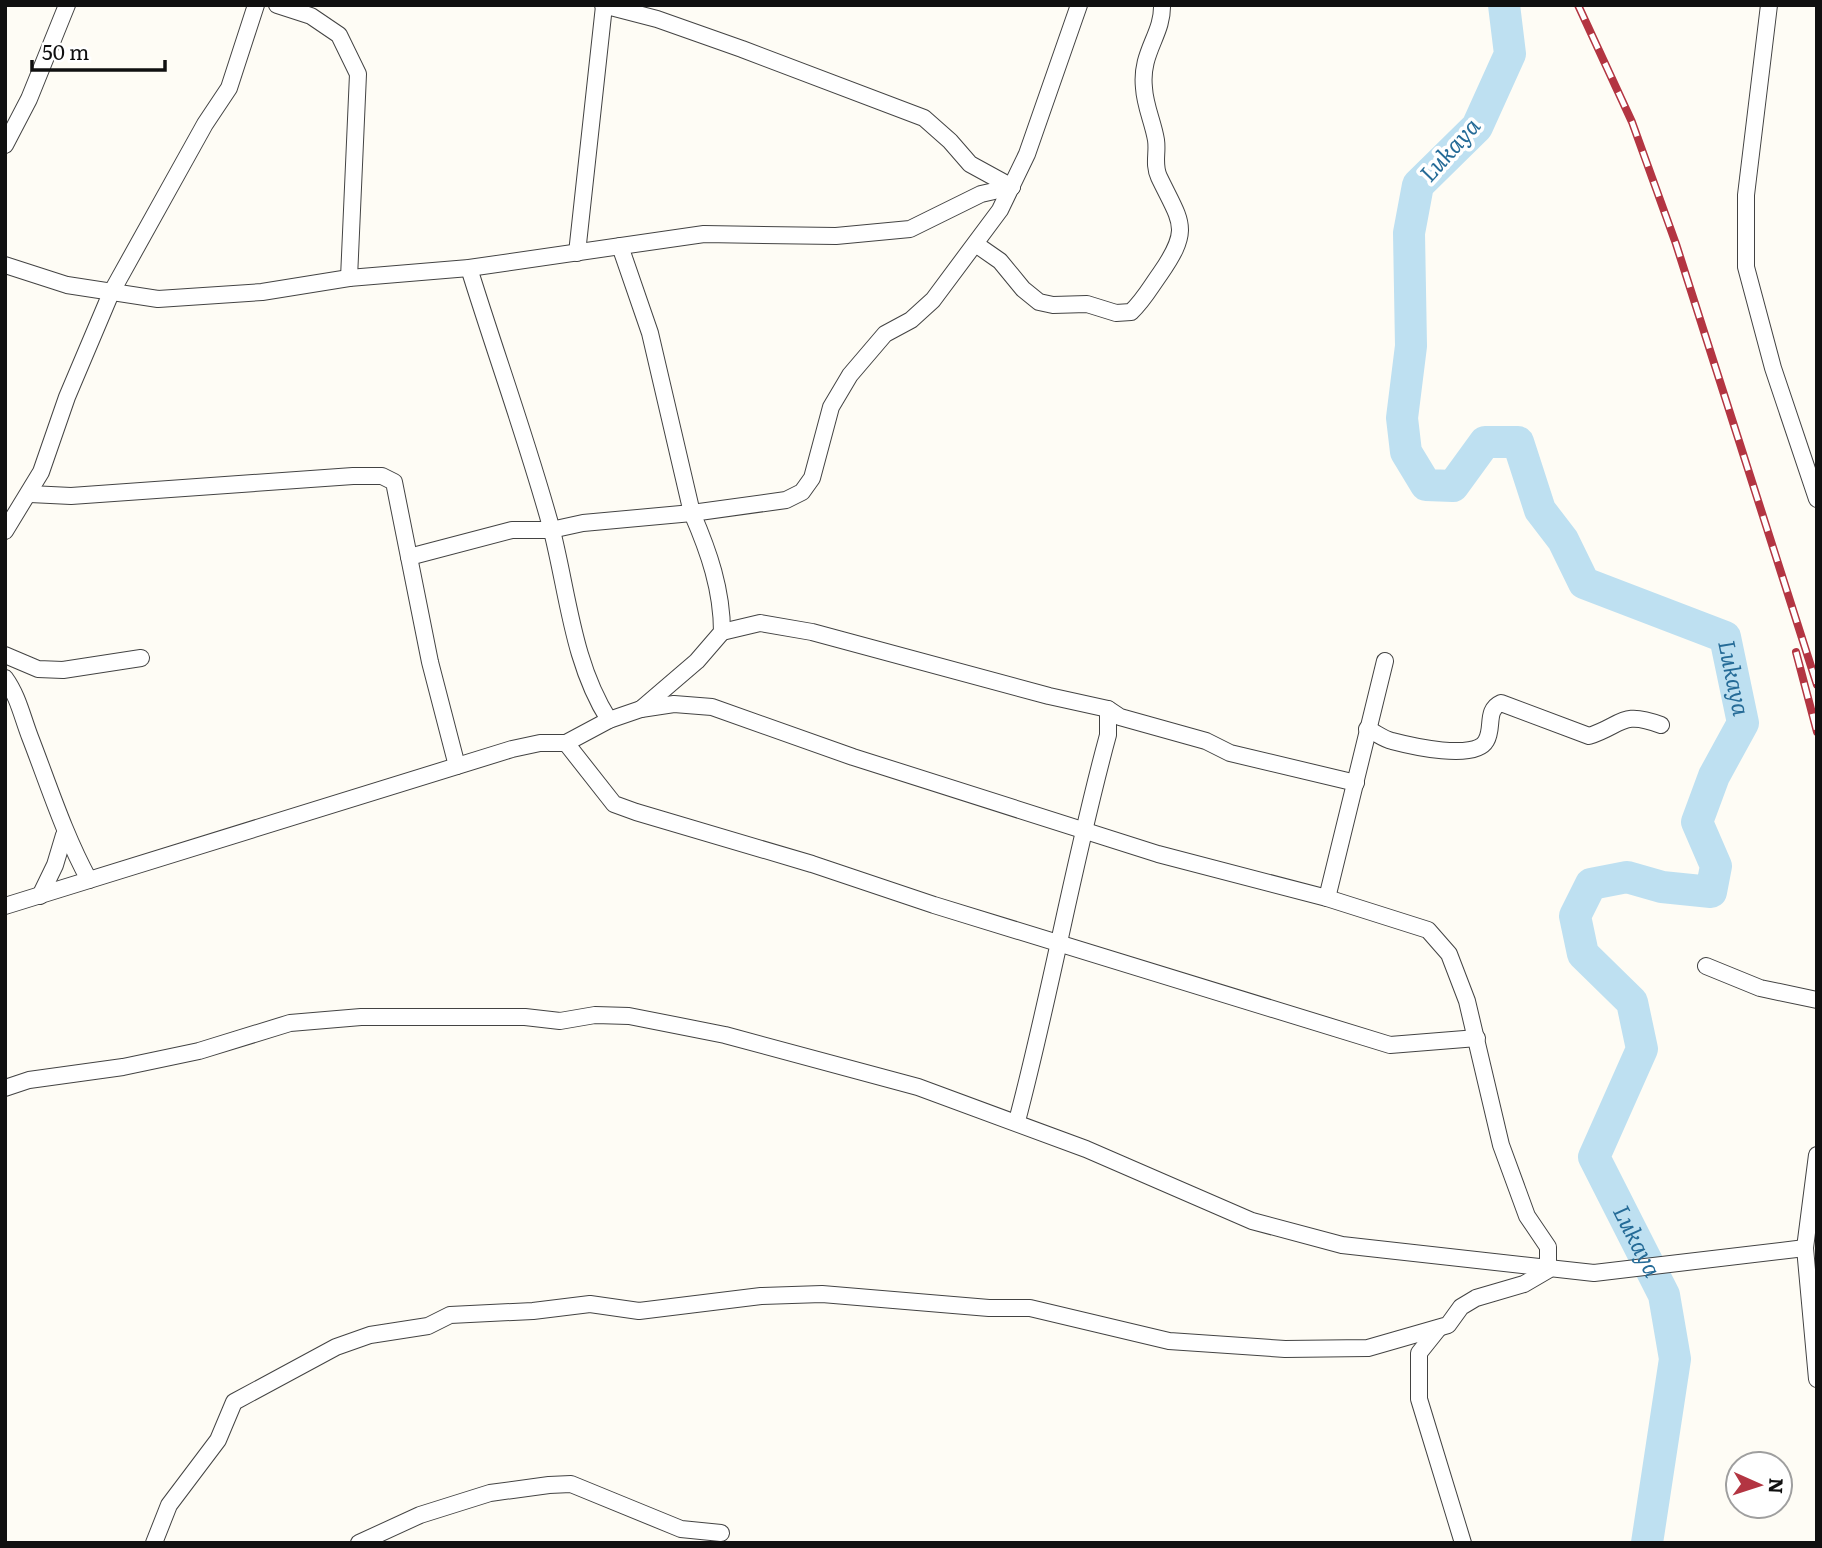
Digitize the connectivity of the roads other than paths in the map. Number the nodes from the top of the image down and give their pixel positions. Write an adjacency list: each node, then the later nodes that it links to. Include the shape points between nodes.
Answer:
1 (67, 5): 8 (street, via 29,100)
2 (256, 5): 16 (street, via 229,88)
3 (277, 5): 15 (street, via 311,16 339,35 358,74)
4 (604, 5): 9 (street, via 742,49 923,118 970,164); 12 (street)
5 (1079, 5): 9 (street)
6 (1162, 5): 10 (street, via 1162,18 1143,63 1144,89 1157,142 1154,158 1175,204 1180,244 1143,301 1131,312 1116,313 1087,304 1039,302 1000,261)
7 (1769, 5): 18 (street, via 1746,195 1746,267 1773,368)
8 (5, 145)
9 (1012, 187): 10 (street); 11 (street, via 981,194 910,229 836,236 704,233)
10 (977, 245): 19 (street, via 933,300 911,320 885,334 850,375 831,407 812,478 802,492 786,500)
11 (620, 246): 12 (street); 19 (street, via 650,333)
12 (577, 254): 14 (street)
13 (5, 265): 16 (street, via 67,285)
14 (469, 268): 15 (street); 20 (street)
15 (349, 278): 16 (street, via 262,292 158,299)
16 (111, 293): 17 (street)
17 (30, 494): 21 (street); 22 (street, via 71,496 382,476 394,482)
18 (1817, 499)
19 (692, 513): 20 (street); 23 (street, via 722,603)
20 (551, 530): 22 (street, via 512,530); 30 (street, via 582,666)
21 (5, 531)
22 (409, 556): 34 (street)
23 (722, 632): 28 (street, via 697,661); 29 (street, via 760,623 812,632)
24 (5, 655): 25 (street, via 38,669 63,670)
25 (141, 658)
26 (1385, 661): 32 (street)
27 (5, 678): 37 (street, via 16,694)
28 (641, 709): 30 (street); 36 (street, via 674,704 712,707)
29 (1108, 709): 35 (street, via 1230,753); 36 (street, via 1108,735)
30 (609, 720): 33 (street)
31 (1661, 725): 32 (street, via 1639,717 1618,721 1589,736 1501,703 1491,712 1486,741 1467,753 1390,741)
32 (1367, 729): 35 (street)
33 (566, 743): 34 (street, via 512,748); 42 (street, via 614,804)
34 (457, 766): 38 (street)
35 (1356, 783): 40 (street)
36 (1084, 830): 40 (street, via 1207,869); 42 (street)
37 (64, 835): 38 (street); 39 (street)
38 (89, 880): 39 (street)
39 (40, 895): 41 (street)
40 (1327, 898): 45 (street, via 1428,930 1449,954)
41 (5, 906)
42 (1058, 941): 45 (street, via 1390,1045); 47 (street)
43 (1706, 966): 44 (street, via 1760,988)
44 (1817, 1000)
45 (1477, 1038): 50 (street, via 1501,1144 1527,1216 1548,1247)
46 (5, 1088): 47 (street, via 199,1051 290,1023 361,1017 560,1021 629,1016 825,1061)
47 (1017, 1121): 50 (street, via 1252,1221 1342,1245)
48 (1817, 1155): 49 (street)
49 (1805, 1248): 50 (street, via 1632,1271); 52 (street)
50 (1548, 1270): 51 (street, via 1524,1284 1476,1298)
51 (1439, 1328): 54 (street, via 1368,1348 1225,1346 1169,1341 1030,1308 822,1294 761,1296 639,1311 590,1304 450,1315 428,1326 370,1335 336,1347 234,1402 218,1440 169,1505); 56 (street, via 1419,1353 1419,1398)
52 (1817, 1379)
53 (721, 1532): 55 (street, via 681,1529 571,1484 490,1493 420,1515)
54 (154, 1543)
55 (359, 1543)
56 (1463, 1543)

